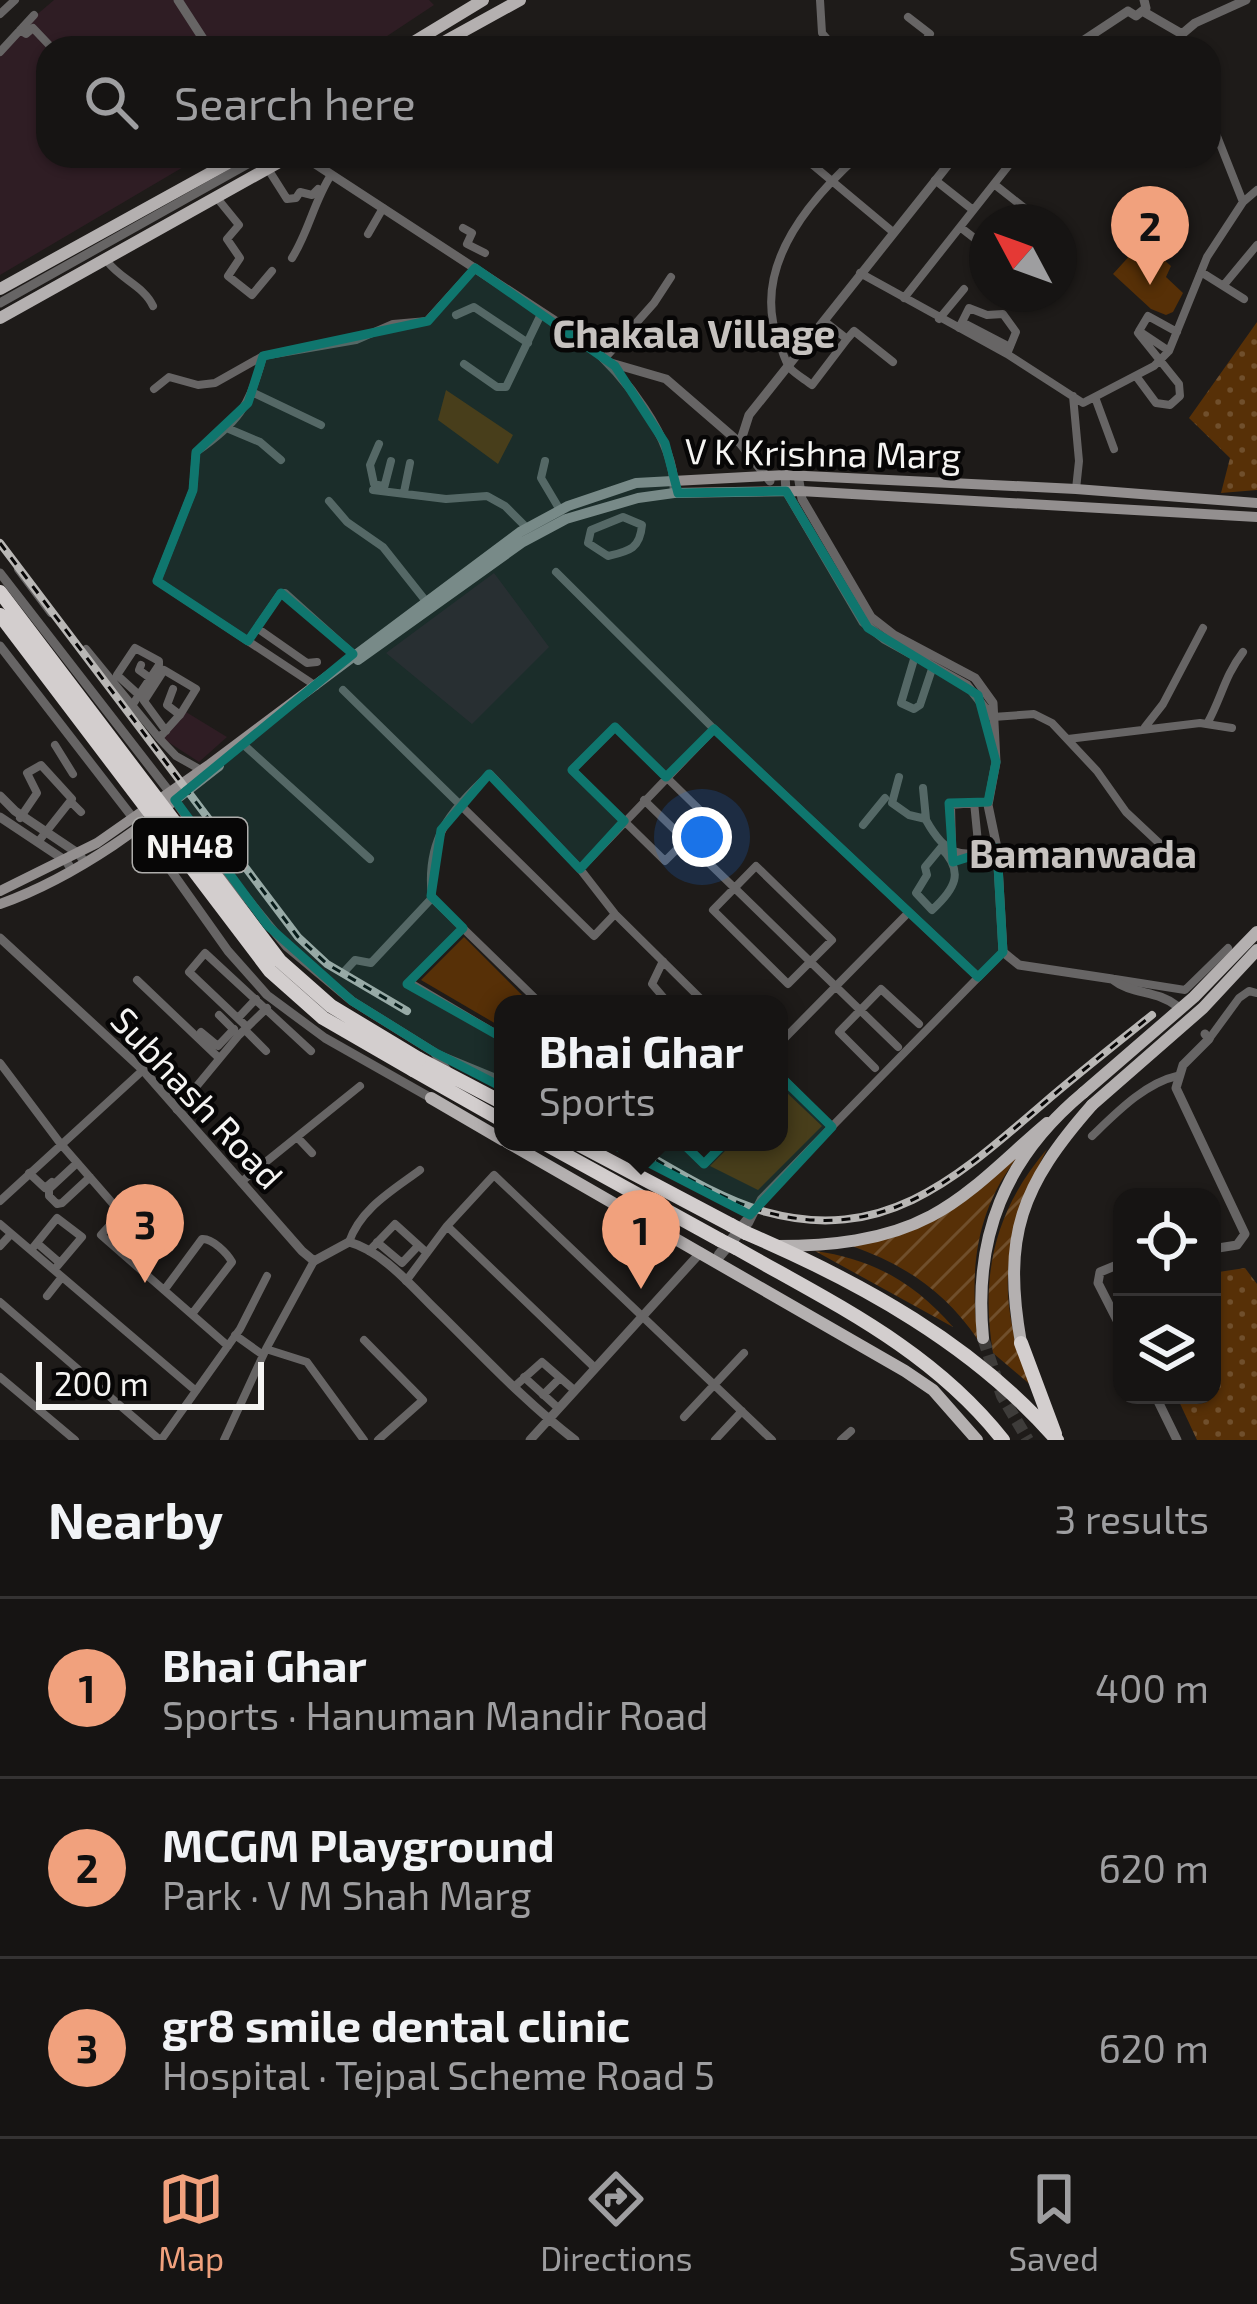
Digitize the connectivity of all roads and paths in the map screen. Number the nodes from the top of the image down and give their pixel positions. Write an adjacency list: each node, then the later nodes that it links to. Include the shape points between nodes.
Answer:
1 (15, 0): 9 (street)
2 (178, 0): 15 (street)
3 (483, 0): 16 (main road)
4 (520, 0): 17 (main road)
5 (820, 0): 18 (street)
6 (1246, 0): 13 (street)
7 (1128, 6): 8 (street, via 1136,16); 20 (street)
8 (1144, 6): 13 (street)
9 (0, 14)
10 (34, 15): 12 (street)
11 (908, 17): 19 (street)
12 (20, 30): 14 (street); 21 (street)
13 (1182, 34)
14 (41, 36)
15 (201, 36)
16 (424, 36)
17 (455, 36)
18 (824, 36)
19 (929, 36)
20 (1088, 36)
21 (0, 52)
22 (1221, 146): 38 (street)
23 (219, 168): 61 (main road)
24 (254, 168): 65 (street)
25 (257, 168): 37 (main road)
26 (269, 168): 32 (street, via 290,200 311,195)
27 (321, 168): 32 (street)
28 (816, 168): 33 (street)
29 (844, 168): 33 (street)
30 (945, 168): 34 (street)
31 (1007, 168): 35 (street)
32 (330, 174): 42 (street); 52 (street)
33 (831, 180): 46 (street); 84 (street, via 799,220 772,289 774,331)
34 (935, 180): 41 (street); 46 (street)
35 (994, 184): 39 (street); 40 (street)
36 (1257, 190): 38 (street)
37 (220, 197): 54 (main road); 56 (street, via 239,225 227,240 240,259 229,276 252,295)
38 (1243, 202): 57 (street)
39 (978, 204)
40 (1019, 204)
41 (969, 207)
42 (383, 208): 47 (street); 53 (street)
43 (969, 215): 44 (street)
44 (960, 227): 48 (street); 63 (street)
45 (463, 228): 49 (street, via 472,233)
46 (893, 232): 58 (street)
47 (368, 234)
48 (969, 234)
49 (467, 244): 51 (street); 53 (street)
50 (1257, 245): 60 (street)
51 (484, 253)
52 (292, 258)
53 (460, 258): 55 (street)
54 (107, 261): 66 (street); 69 (main road)
55 (475, 268): 67 (street); 79 (street, via 427,321)
56 (272, 271)
57 (1201, 272): 60 (street); 73 (street)
58 (860, 273): 63 (street); 71 (street)
59 (671, 277): 80 (street)
60 (1223, 286): 64 (street)
61 (0, 289)
62 (964, 290): 70 (street)
63 (904, 298): 70 (street)
64 (1244, 299)
65 (0, 303)
66 (153, 306)
67 (542, 312): 76 (street); 80 (street)
68 (456, 315): 76 (street, via 474,307)
69 (0, 318)
70 (939, 319): 72 (street)
71 (824, 321): 75 (street); 84 (street)
72 (961, 325): 78 (street); 78 (street, via 969,308 1003,314 1016,332)
73 (1173, 330): 77 (street); 77 (street, via 1145,317 1140,334)
74 (1138, 333): 81 (street)
75 (847, 339): 82 (street, via 854,331); 84 (street, via 812,385)
76 (528, 343): 83 (street, via 502,389)
77 (1164, 349): 81 (street)
78 (1009, 350): 88 (street)
79 (263, 356): 86 (street, via 215,382 169,377); 87 (street)
80 (608, 360): 92 (street, via 666,379); 101 (street, via 665,442)
81 (1160, 361): 85 (street); 85 (street, via 1180,386 1173,404 1154,401)
82 (892, 362)
83 (464, 364)
84 (789, 368): 92 (street, via 748,415)
85 (1136, 376): 89 (street)
86 (154, 388)
87 (254, 393): 90 (street); 91 (street)
88 (1073, 396): 89 (street); 103 (street)
89 (1096, 400): 94 (street)
90 (321, 425)
91 (229, 429): 95 (street); 127 (street, via 196,452 193,490 157,580)
92 (740, 443): 100 (street)
93 (379, 444): 102 (street, via 370,466)
94 (1114, 449)
95 (281, 460)
96 (391, 461): 102 (street)
97 (545, 461): 110 (street, via 541,478)
98 (410, 463): 106 (street)
99 (792, 475): 100 (main road, V K Krishna Marg); 103 (main road, V K Krishna Marg); 104 (street); 105 (street)
100 (769, 476): 101 (main road, V K Krishna Marg); 104 (street)
101 (675, 486): 104 (main road, V K Krishna Marg); 109 (main road, V K Krishna Marg); 110 (main road, V K Krishna Marg, via 636,483)
102 (379, 489): 106 (street)
103 (1076, 489): 108 (main road, V K Krishna Marg)
104 (779, 491): 105 (main road, V K Krishna Marg); 121 (street)
105 (800, 491): 112 (main road, V K Krishna Marg); 121 (street)
106 (404, 492): 114 (street, via 488,496)
107 (329, 501): 120 (street, via 383,548)
108 (1257, 503)
109 (606, 507): 111 (main road, V K Krishna Marg); 113 (street)
110 (560, 510): 114 (main road, V K Krishna Marg)
111 (589, 512): 115 (street); 136 (main road, V K Krishna Marg, via 523,542)
112 (1257, 517)
113 (611, 522): 115 (street); 115 (street, via 641,524 638,546 606,555 586,539)
114 (527, 528): 120 (main road, V K Krishna Marg)
115 (595, 529)
116 (18, 569): 122 (street, via 46,606)
117 (556, 572): 146 (street)
118 (0, 573): 122 (street)
119 (0, 592): 222 (highway, NH48, bridge, via 280,961 331,1006)
120 (425, 600): 131 (main road, V K Krishna Marg)
121 (860, 608): 124 (street)
122 (31, 613): 157 (street)
123 (0, 615): 222 (highway, NH48, bridge, via 270,971 322,1018)
124 (874, 626): 132 (street); 132 (street)
125 (257, 628): 127 (street); 131 (street, via 285,593); 133 (street)
126 (1203, 628): 144 (street)
127 (248, 641): 136 (street)
128 (0, 646): 151 (street)
129 (86, 649): 140 (street)
130 (1244, 652): 143 (street, via 1223,679)
131 (353, 655): 136 (main road, V K Krishna Marg)
132 (925, 660): 132 (street, via 901,703 914,709 920,705); 142 (street, via 974,691)
133 (317, 662)
134 (141, 665): 135 (street)
135 (150, 679): 139 (street); 139 (street, via 159,661 135,648 116,674)
136 (316, 687): 150 (main road, V K Krishna Marg); 152 (main road, V K Krishna Marg)
137 (173, 689): 141 (street, via 167,705)
138 (343, 690): 164 (street)
139 (139, 694): 140 (street)
140 (133, 704): 147 (street)
141 (180, 715): 147 (street); 147 (street, via 196,689 162,670 144,703)
142 (992, 717): 148 (street, via 1034,714); 163 (street, via 996,762)
143 (1207, 724): 144 (street); 145 (street)
144 (1144, 728): 148 (street)
145 (1232, 728)
146 (714, 729): 153 (street); 188 (street)
147 (162, 735): 152 (street, via 176,756)
148 (1066, 739): 180 (street)
149 (55, 745): 151 (street, via 70,773)
150 (244, 746): 157 (main road, V K Krishna Marg); 181 (street)
151 (92, 764): 170 (street)
152 (201, 770): 157 (main road, V K Krishna Marg)
153 (666, 777): 159 (street); 169 (street, via 615,727 572,770); 174 (street, via 708,818)
154 (899, 777): 160 (street)
155 (872, 788): 160 (street)
156 (923, 788): 168 (street)
157 (171, 795): 170 (main road); 222 (street, via 286,946)
158 (0, 796): 166 (street)
159 (644, 800): 169 (street); 174 (street)
160 (888, 801): 168 (street); 171 (street)
161 (71, 802): 165 (street); 166 (street, via 68,790 36,765 26,778 41,796); 173 (street)
162 (974, 802): 163 (street); 176 (street, via 950,808); 178 (street)
163 (988, 802): 177 (street)
164 (459, 804): 183 (street, via 490,774); 186 (street, via 441,830); 189 (street, via 594,936)
165 (81, 812)
166 (22, 815): 172 (street); 173 (street)
167 (0, 817): 172 (street)
168 (926, 819): 176 (street)
169 (624, 821): 174 (street, via 665,861); 183 (street)
170 (136, 823): 179 (main road); 228 (street, via 267,994 325,1038)
171 (863, 825)
172 (14, 826): 175 (street)
173 (46, 831): 175 (street); 179 (street)
174 (686, 841): 184 (street)
175 (38, 842): 182 (street)
176 (946, 848): 176 (street, via 956,874 932,910 916,892 925,867); 178 (street)
177 (998, 848): 178 (street); 195 (street)
178 (979, 854)
179 (82, 858): 182 (main road)
180 (1175, 858)
181 (370, 859)
182 (69, 866): 185 (main road); 187 (main road)
183 (580, 869): 189 (street)
184 (735, 888): 197 (street); 197 (street, via 713,910 788,984); 197 (street, via 756,866 832,940)
185 (0, 891)
186 (432, 898): 190 (street); 199 (street, via 371,963 355,960)
187 (0, 904)
188 (909, 912): 200 (street); 203 (street)
189 (615, 914): 196 (street)
190 (463, 928): 205 (street); 215 (street, via 412,984)
191 (1257, 932): 231 (main road, bridge)
192 (0, 938): 225 (street, Subhash Road)
193 (1228, 948): 201 (street, via 1185,990)
194 (1257, 950): 231 (main road, bridge, via 1203,1008)
195 (1003, 952): 200 (street); 201 (street, via 1019,965)
196 (663, 961): 206 (street, via 652,984); 207 (street)
197 (810, 962): 203 (street)
198 (184, 969): 214 (street)
199 (343, 973)
200 (978, 977): 236 (street)
201 (1112, 979): 209 (street)
202 (137, 980): 218 (street)
203 (835, 987): 211 (street); 216 (street)
204 (1257, 993): 217 (street, via 1239,998)
205 (532, 995)
206 (661, 995)
207 (697, 995)
208 (256, 999): 210 (street); 212 (street); 212 (street, via 207,952 189,969)
209 (1177, 1006)
210 (267, 1008): 214 (street); 221 (street)
211 (860, 1011): 213 (street, via 881,989); 219 (street); 224 (street, via 839,1033)
212 (238, 1018): 214 (street)
213 (919, 1024)
214 (241, 1030): 218 (street); 218 (street, via 216,1017); 220 (street)
215 (494, 1033)
216 (788, 1035)
217 (1207, 1036): 226 (street)
218 (209, 1041): 233 (street, via 219,1058)
219 (898, 1047)
220 (266, 1051)
221 (311, 1051)
222 (422, 1060): 227 (street); 228 (highway, NH48); 228 (street)
223 (0, 1063): 240 (street)
224 (874, 1068)
225 (143, 1070): 233 (street, Subhash Road); 240 (street)
226 (1177, 1076): 238 (street, via 1131,1101); 267 (street, via 1178,1099 1245,1234)
227 (494, 1079)
228 (440, 1085): 232 (highway, NH48); 234 (highway, NH48); 237 (main road)
229 (360, 1086): 239 (street)
230 (788, 1087): 236 (street)
231 (1087, 1099): 235 (main road); 286 (main road, via 1031,1187 1016,1232 1012,1291)
232 (494, 1100)
233 (177, 1110): 252 (street, Subhash Road)
234 (494, 1116)
235 (1047, 1123): 265 (main road, via 932,1216 828,1246); 284 (main road, via 998,1202 982,1258)
236 (832, 1127): 256 (street)
237 (494, 1132)
238 (1092, 1136)
239 (297, 1137): 247 (street); 252 (street)
240 (56, 1148): 248 (street); 250 (street)
241 (523, 1151): 268 (main road)
242 (558, 1151): 317 (highway, bridge, via 908,1348)
243 (591, 1151): 265 (highway)
244 (632, 1151): 256 (street)
245 (691, 1151): 246 (street, via 704,1164)
246 (716, 1151)
247 (312, 1153)
248 (74, 1163): 250 (street, via 47,1187); 251 (street); 251 (street, via 49,1196 62,1203)
249 (420, 1170): 263 (street, via 355,1225)
250 (30, 1174): 253 (street)
251 (89, 1179): 254 (street); 255 (street)
252 (241, 1182): 270 (street, Subhash Road)
253 (0, 1201)
254 (64, 1207)
255 (121, 1213): 262 (street); 277 (street, via 100,1235)
256 (750, 1215): 271 (street)
257 (0, 1224): 259 (street)
258 (448, 1226): 269 (street); 282 (street, via 494,1175); 290 (street)
259 (11, 1234): 261 (street); 266 (street)
260 (377, 1242): 263 (street); 264 (street, via 395,1224); 264 (street, via 402,1264)
261 (0, 1246)
262 (167, 1246)
263 (360, 1246): 270 (street); 276 (street)
264 (418, 1246): 269 (street)
265 (776, 1246): 305 (highway, via 924,1325)
266 (34, 1247): 272 (street); 272 (street, via 62,1219 82,1237)
267 (1221, 1248)
268 (701, 1252): 271 (main road); 282 (street)
269 (427, 1253): 276 (street)
270 (314, 1261): 288 (street)
271 (717, 1261): 316 (main road, via 933,1390)
272 (57, 1266): 275 (street)
273 (1113, 1267): 280 (street, via 1100,1272 1099,1283)
274 (267, 1276): 283 (street)
275 (62, 1277): 278 (street); 297 (street)
276 (406, 1281): 295 (street)
277 (165, 1288): 281 (street); 281 (street, via 202,1239 227,1256 232,1262)
278 (47, 1296)
279 (0, 1302): 307 (street)
280 (1113, 1312)
281 (192, 1314): 287 (street)
282 (640, 1314): 290 (street); 294 (street)
283 (235, 1335): 287 (street); 288 (street)
284 (983, 1338)
285 (364, 1340): 310 (street, via 423,1400)
286 (1021, 1342): 305 (highway)
287 (228, 1346): 297 (street)
288 (265, 1352): 308 (street); 309 (street, via 308,1361)
289 (744, 1353): 294 (street)
290 (593, 1366): 296 (street)
291 (0, 1377): 306 (street)
292 (524, 1377): 293 (street, via 542,1362); 295 (street); 298 (street)
293 (560, 1378): 296 (street); 298 (street)
294 (716, 1385): 301 (street); 302 (street)
295 (514, 1387): 303 (street)
296 (573, 1389): 300 (street)
297 (196, 1391): 307 (street)
298 (543, 1395): 300 (street)
299 (1159, 1404): 318 (street)
300 (557, 1408): 303 (street)
301 (742, 1411): 313 (street); 314 (street)
302 (684, 1417)
303 (547, 1418): 311 (street); 312 (street)
304 (850, 1431): 315 (street)
305 (1057, 1439)
306 (76, 1440)
307 (161, 1440)
308 (224, 1440)
309 (364, 1440)
310 (378, 1440)
311 (530, 1440)
312 (575, 1440)
313 (715, 1440)
314 (772, 1440)
315 (841, 1440)
316 (977, 1440)
317 (1003, 1440)
318 (1177, 1440)

